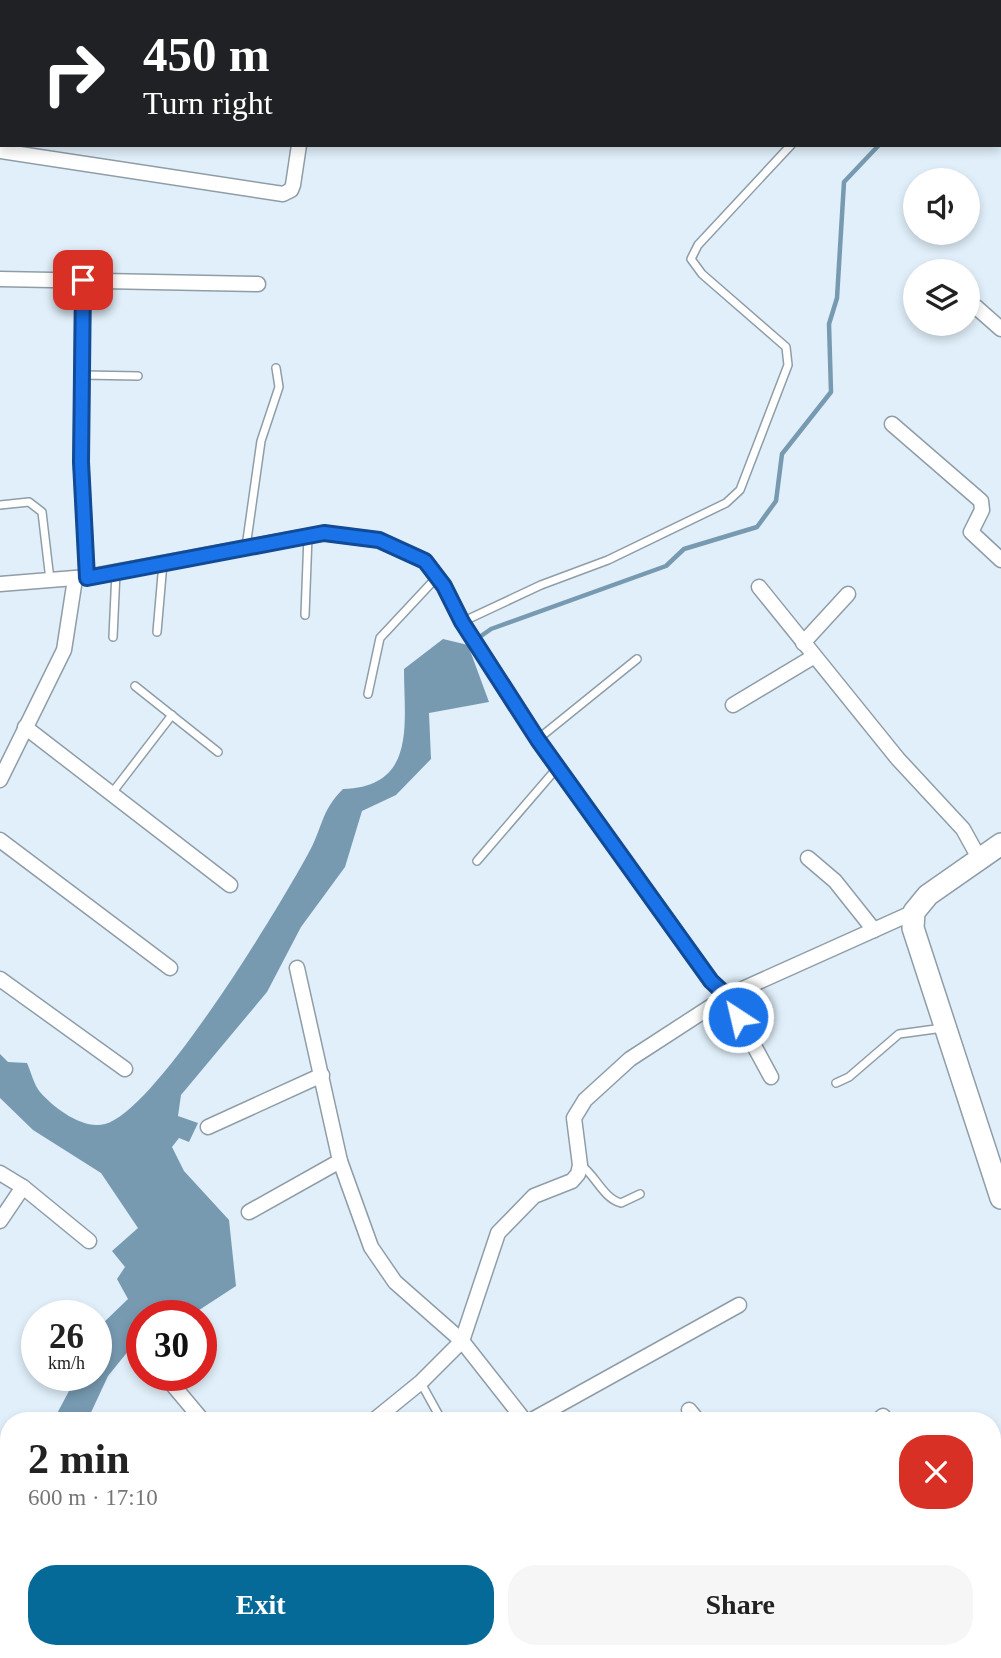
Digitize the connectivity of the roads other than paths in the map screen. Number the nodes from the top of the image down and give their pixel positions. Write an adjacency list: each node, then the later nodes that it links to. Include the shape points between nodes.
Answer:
1 (299, 147): 3 (street, via 293,186 283,194)
2 (789, 147): 26 (lane, via 698,245 691,259 702,274 786,347 788,365 740,490 726,503 608,560)
3 (0, 151)
4 (0, 279): 5 (street)
5 (83, 280): 6 (street); 10 (street)
6 (258, 284)
7 (980, 311): 8 (street)
8 (1001, 329)
9 (276, 368): 15 (lane, via 279,387 261,441)
10 (83, 375): 11 (lane); 20 (street)
11 (138, 376)
12 (892, 424): 16 (street, via 981,500 982,510 971,532)
13 (0, 505): 21 (lane, via 24,501 42,512)
14 (308, 536): 15 (street); 19 (street, via 324,533 379,540 425,561); 25 (lane)
15 (246, 548): 17 (street)
16 (1001, 560)
17 (163, 563): 18 (street); 27 (lane)
18 (116, 572): 20 (street); 28 (lane)
19 (437, 577): 26 (street); 33 (lane, via 380,638)
20 (81, 578): 21 (street); 36 (street, via 64,650)
21 (50, 581): 22 (street)
22 (0, 584)
23 (759, 587): 29 (street)
24 (848, 594): 29 (street)
25 (305, 615)
26 (462, 622): 37 (street)
27 (157, 632)
28 (113, 637)
29 (803, 643): 30 (street)
30 (813, 657): 34 (street); 45 (street, via 963,829)
31 (637, 659): 37 (lane)
32 (135, 685): 35 (lane)
33 (368, 694)
34 (733, 705)
35 (172, 715): 38 (lane); 41 (lane)
36 (25, 727): 40 (street); 41 (street)
37 (538, 740): 39 (street)
38 (218, 752)
39 (558, 767): 46 (lane); 53 (street, via 711,981)
40 (0, 780)
41 (111, 794): 47 (street)
42 (0, 840): 50 (street)
43 (1001, 844): 45 (street)
44 (808, 858): 49 (street, via 835,881)
45 (979, 858): 48 (street, via 928,895)
46 (477, 861)
47 (230, 885)
48 (914, 912): 49 (street); 54 (street, via 913,929)
49 (874, 930): 53 (street)
50 (170, 968)
51 (297, 968): 56 (street)
52 (0, 979): 55 (street)
53 (727, 996): 57 (street); 61 (street, via 629,1059 579,1108 574,1118)
54 (943, 1028): 58 (lane, via 899,1034); 65 (street)
55 (125, 1069)
56 (322, 1075): 59 (street); 60 (street)
57 (771, 1077)
58 (836, 1083)
59 (208, 1126)
60 (340, 1161): 66 (street); 70 (street, via 370,1247 395,1282)
61 (580, 1165): 64 (lane, via 614,1201 621,1203); 70 (street, via 572,1181 534,1196 498,1233)
62 (0, 1173): 63 (street)
63 (23, 1187): 67 (street); 68 (street)
64 (640, 1194)
65 (1001, 1198)
66 (248, 1212)
67 (0, 1221)
68 (89, 1241)
69 (739, 1305): 77 (street)
70 (462, 1340): 71 (street); 76 (street)
71 (421, 1382): 74 (street); 75 (lane)
72 (178, 1391): 73 (street)
73 (195, 1412)
74 (384, 1412)
75 (437, 1412)
76 (520, 1412)
77 (543, 1412)

